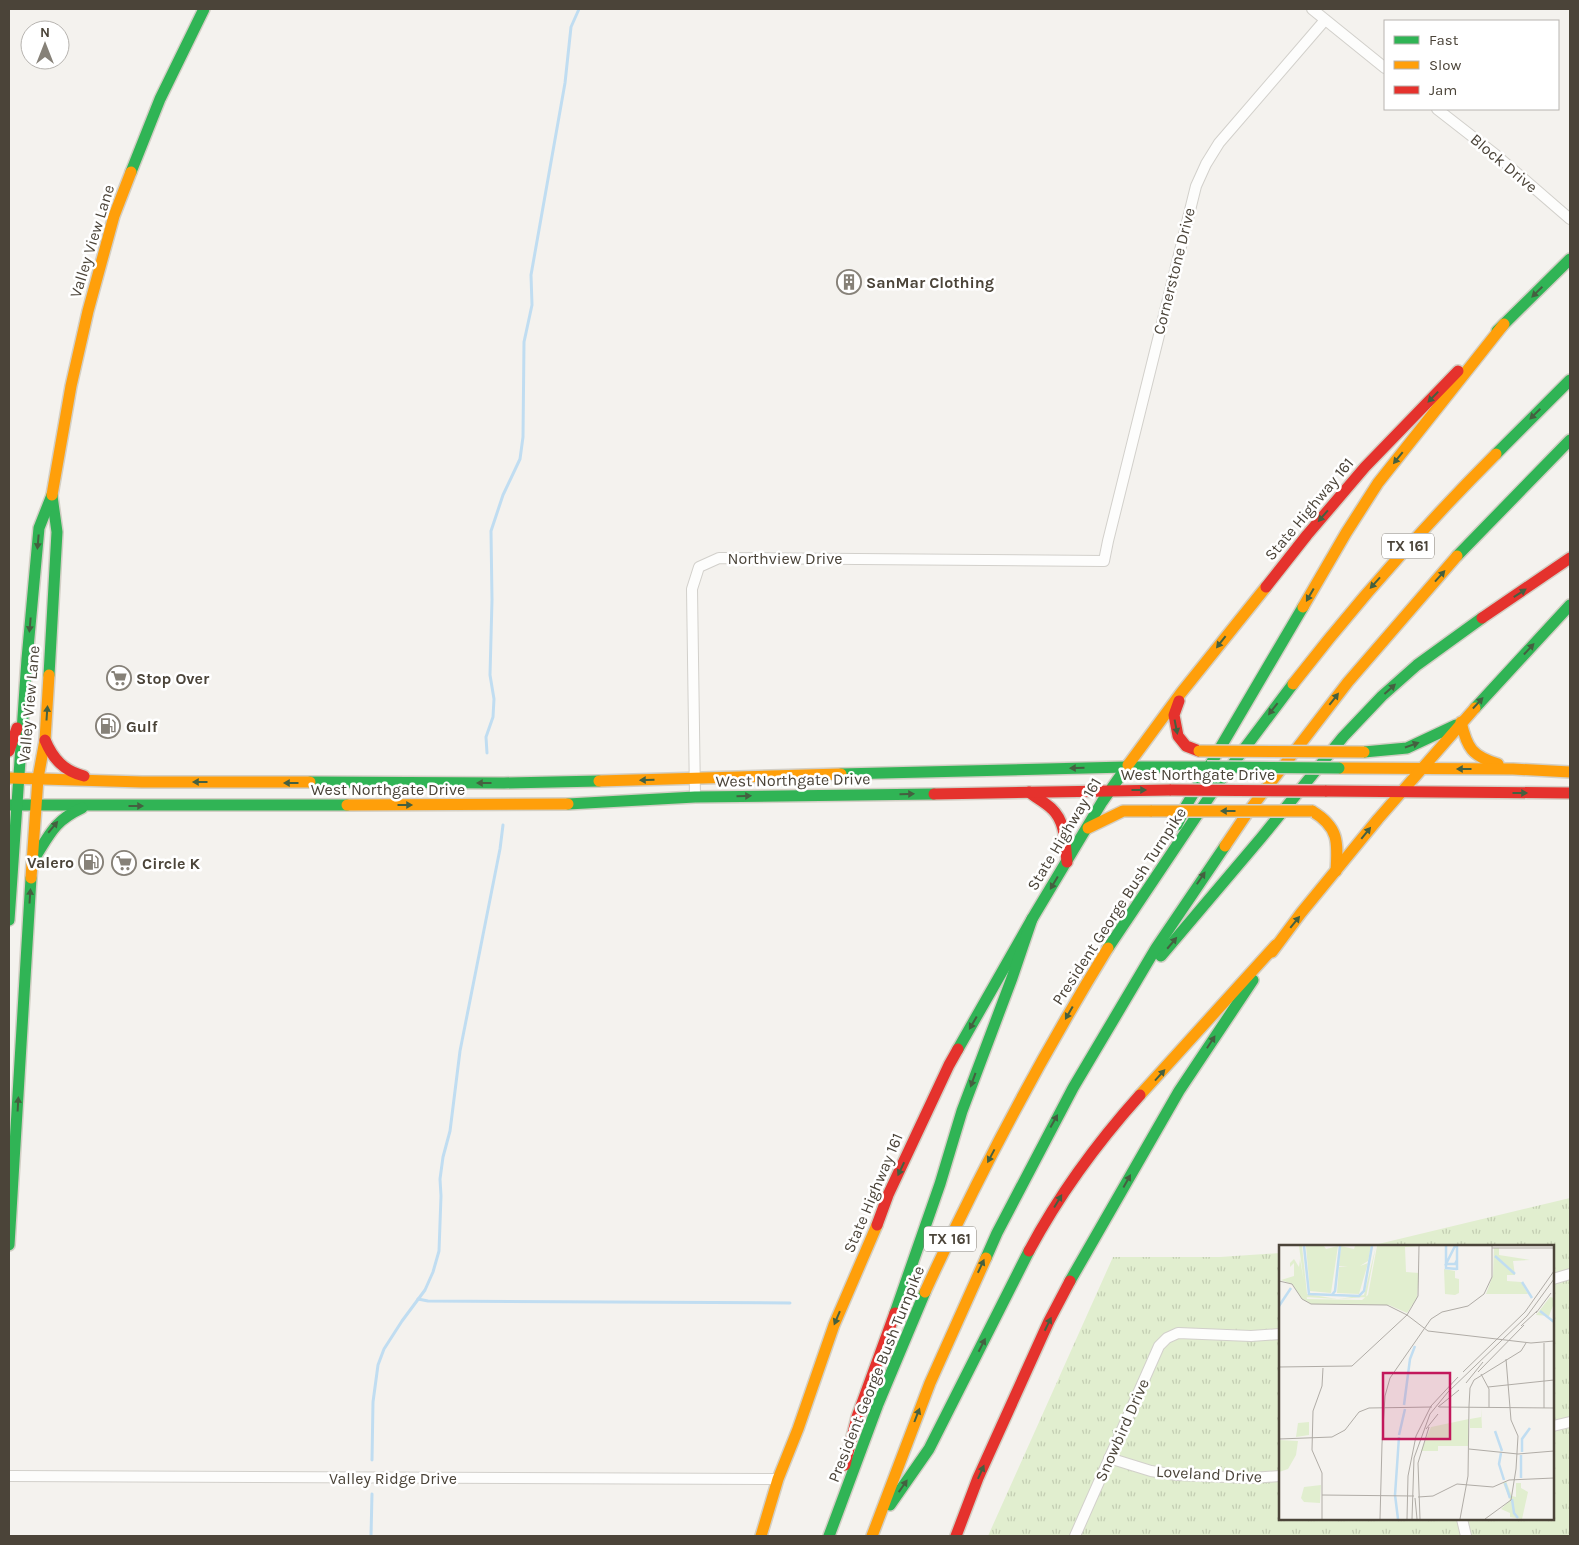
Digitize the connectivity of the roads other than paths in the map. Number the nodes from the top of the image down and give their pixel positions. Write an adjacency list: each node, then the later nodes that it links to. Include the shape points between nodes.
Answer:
1 (204, 9): 11 (main road, Valley View Lane, via 160,99 114,216 71,386)
2 (1312, 9): 3 (street)
3 (1325, 20): 4 (street); 13 (street, Cornerstone Drive, via 1219,143 1196,186)
4 (1384, 67)
5 (1438, 110): 6 (street, Block Drive)
6 (1570, 218)
7 (1570, 259): 8 (main road, State Highway 161, one-way to 8)
8 (1504, 324): 15 (main road, State Highway 161, one-way to 15, via 1365,467); 44 (main road, one-way to 44, via 1359,510 1186,806)
9 (1570, 380): 44 (main road, President George Bush Turnpike / TX 161, one-way to 44, via 1463,487 1352,610 1260,724)
10 (1570, 440): 48 (main road, TX 161, one-way to 10, via 1222,847 1341,689 1486,525)
11 (52, 496): 16 (main road, Valley View Lane, one-way to 16, via 39,528); 18 (main road, Valley View Lane, one-way to 11, via 57,532)
12 (1570, 558): 48 (main road, one-way to 12, via 1343,737 1382,696 1462,631)
13 (1104, 561): 26 (street, Northview Drive, via 719,558 699,567 692,589)
14 (1570, 605): 17 (main road, one-way to 14)
15 (1181, 693): 17 (main road, one-way to 17, bridge, via 1174,716 1178,736 1186,746 1199,751 1364,752 1407,748); 20 (main road, State Highway 161)
16 (24, 708): 19 (main road); 24 (main road, Valley View Lane)
17 (1461, 722): 21 (main road); 22 (main road, via 1469,750 1481,759)
18 (45, 740): 25 (main road, Valley View Lane); 27 (main road, via 50,753 65,769 78,775)
19 (9, 751)
20 (1126, 767): 21 (main road, West Northgate Drive, bridge); 26 (main road, West Northgate Drive, one-way to 26); 29 (main road, State Highway 161)
21 (1422, 769): 22 (main road, West Northgate Drive, one-way to 21); 31 (main road)
22 (1513, 769): 23 (main road, West Northgate Drive)
23 (1570, 772)
24 (14, 778): 25 (main road, West Northgate Drive); 35 (main road, Valley View Lane)
25 (38, 778): 27 (main road, West Northgate Drive); 34 (main road, Valley View Lane)
26 (696, 779): 28 (main road, West Northgate Drive, one-way to 28); 33 (street, Northview Drive)
27 (125, 782): 28 (main road, West Northgate Drive, one-way to 27)
28 (357, 783): 37 (main road)
29 (1109, 790): 30 (main road, West Northgate Drive); 31 (main road, West Northgate Drive, one-way to 31, bridge); 38 (main road, State Highway 161)
30 (1029, 792): 33 (main road, West Northgate Drive, one-way to 30); 42 (main road, via 1056,814 1064,832)
31 (1401, 792): 32 (main road, West Northgate Drive, one-way to 32); 43 (main road, one-way to 31)
32 (1570, 793)
33 (695, 797): 37 (main road, West Northgate Drive, one-way to 33, via 559,804)
34 (36, 804): 35 (main road, West Northgate Drive); 36 (main road, West Northgate Drive); 41 (main road, Valley View Lane)
35 (13, 805): 40 (main road, Valley View Lane)
36 (87, 806): 37 (main road, West Northgate Drive, one-way to 37); 41 (main road, one-way to 36, via 58,822 67,814)
37 (357, 806)
38 (1088, 828): 42 (main road, State Highway 161); 43 (main road, one-way to 38, bridge, via 1338,844 1332,826 1312,811 1123,811)
39 (9, 839): 40 (main road)
40 (14, 852): 46 (main road, Valley View Lane)
41 (32, 862): 49 (main road, Valley View Lane, one-way to 41)
42 (1067, 862): 45 (main road, State Highway 161, one-way to 45)
43 (1336, 871): 47 (main road, one-way to 43)
44 (1137, 902): 62 (main road, President George Bush Turnpike / TX 161, one-way to 62, via 1063,1023 951,1237 894,1363)
45 (1032, 919): 58 (main road, State Highway 161, one-way to 58, via 949,1065 888,1195 834,1325); 62 (main road, one-way to 62, via 968,1095 910,1274 857,1417)
46 (9, 920)
47 (1276, 945): 60 (main road, one-way to 47, via 929,1449 1012,1284 1066,1188 1122,1116); 63 (main road, one-way to 47, via 982,1469 1068,1284 1179,1091)
48 (1129, 993): 60 (main road, TX 161, one-way to 48, via 927,1389 984,1259 1053,1122)
49 (9, 1245)
50 (1570, 1274): 51 (street)
51 (1554, 1279)
52 (1279, 1334): 55 (street, Snowbird Drive, via 1178,1333 1167,1338 1159,1346)
53 (1570, 1422): 54 (street)
54 (1554, 1426)
55 (1109, 1458): 57 (street, Loveland Drive, via 1150,1471 1176,1475); 64 (street, Snowbird Drive)
56 (9, 1476): 58 (street, Valley Ridge Drive)
57 (1279, 1476)
58 (778, 1479): 61 (main road, State Highway 161)
59 (1462, 1520): 65 (street)
60 (873, 1531)
61 (761, 1536)
62 (829, 1536)
63 (956, 1536)
64 (1076, 1536)
65 (1466, 1536)

